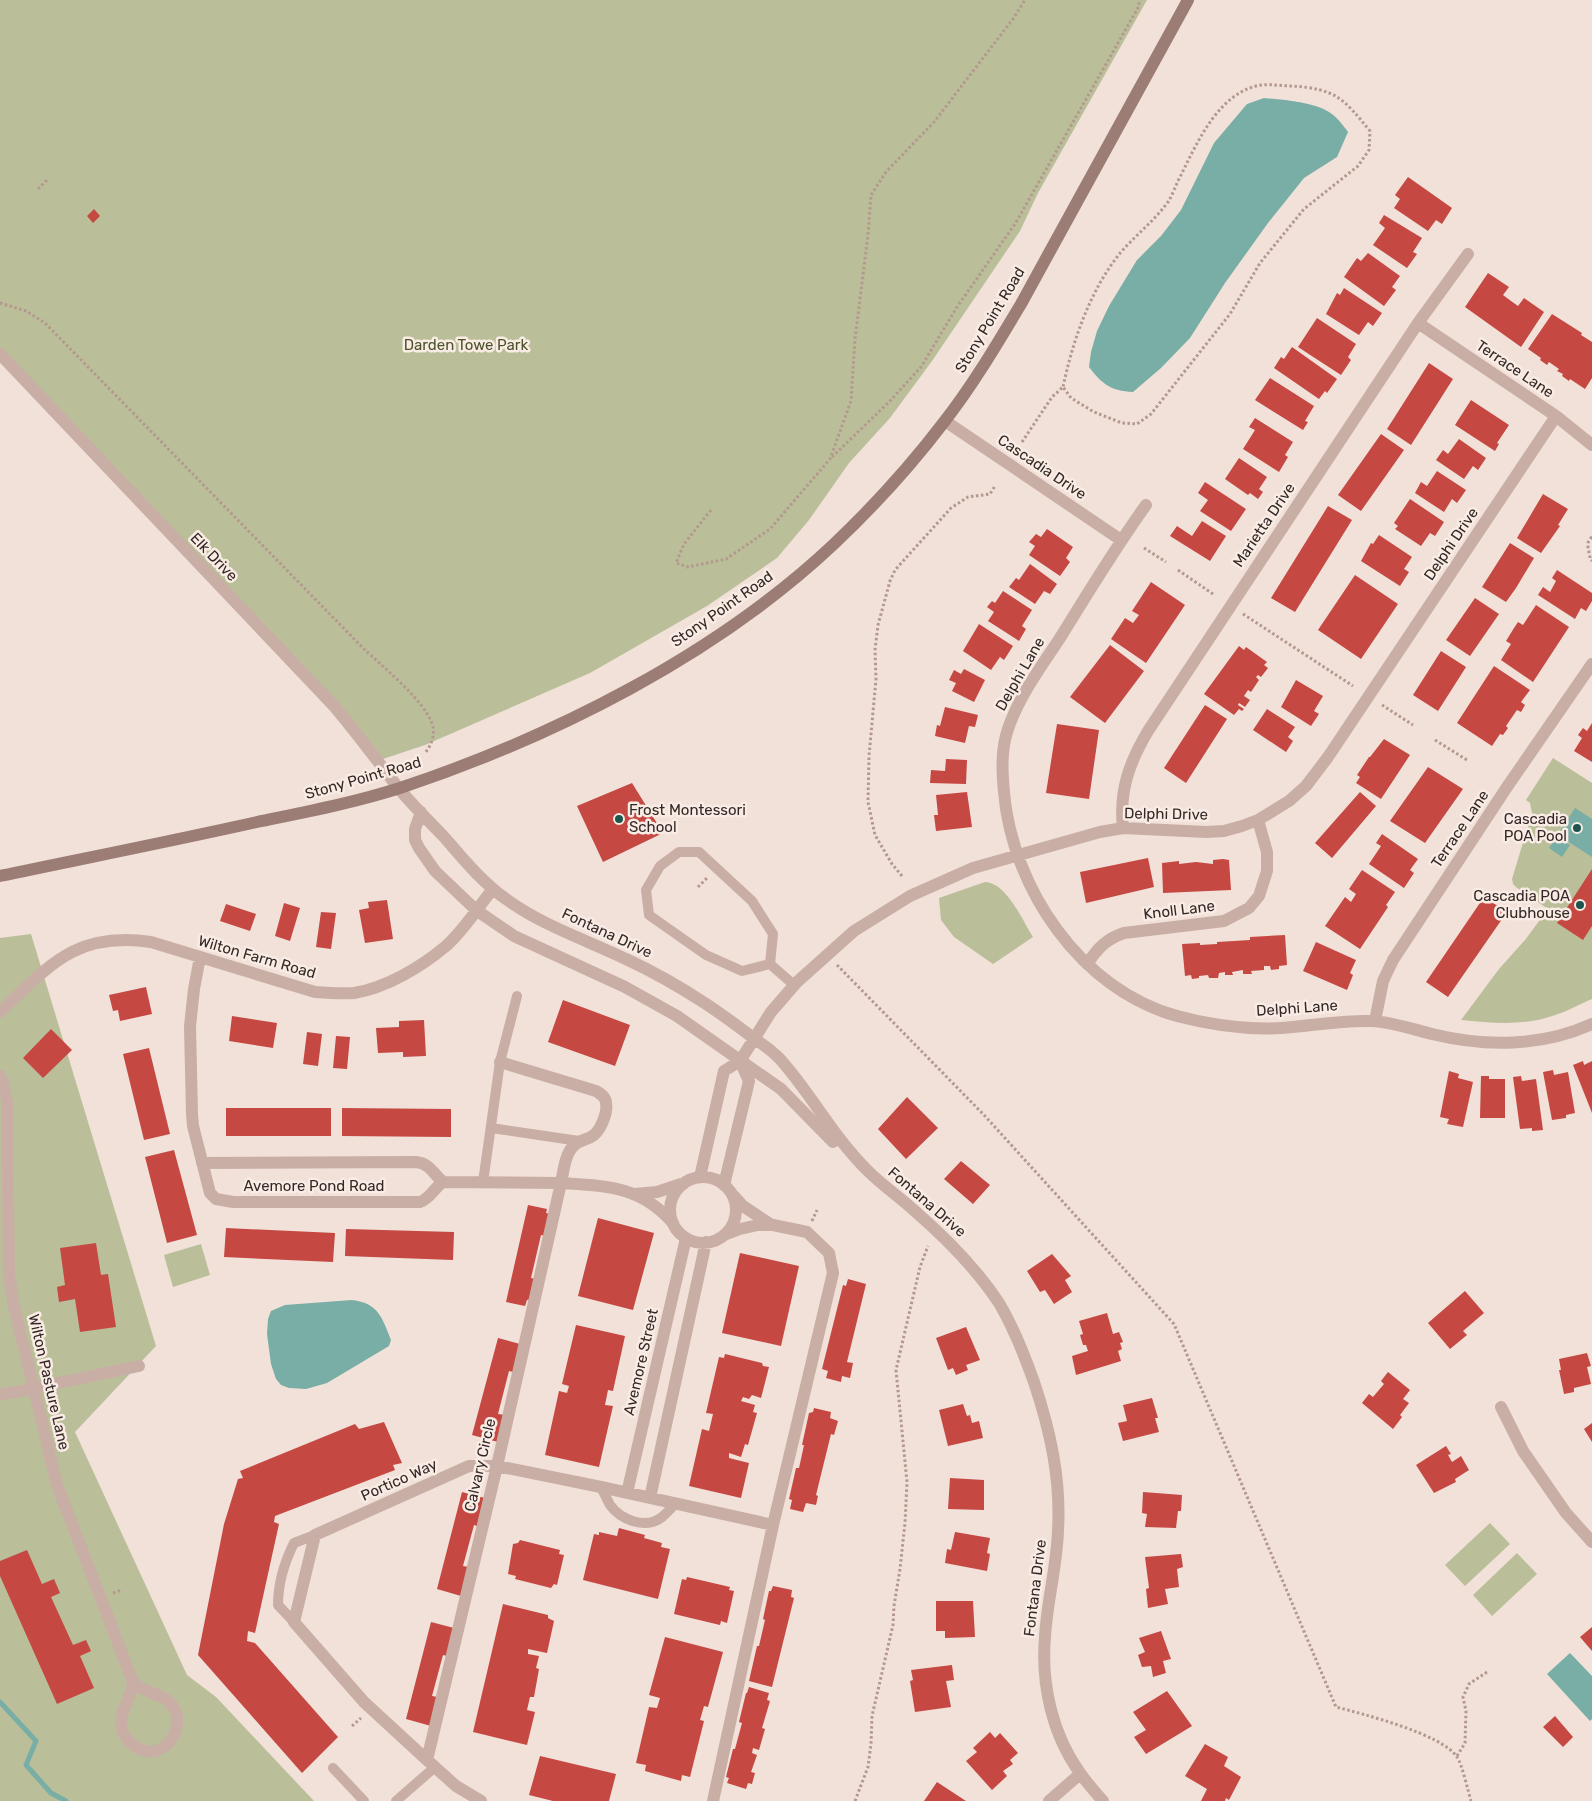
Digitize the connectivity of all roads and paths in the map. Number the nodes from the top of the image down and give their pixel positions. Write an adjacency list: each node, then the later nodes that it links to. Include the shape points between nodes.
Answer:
1 (1024, 0): 15 (path, via 1013,20 934,122 886,172 871,195 851,400)
2 (1139, 0): 15 (path, via 1139,6 1015,224 956,307 921,367)
3 (1188, 0): 12 (main road, Stony Point Road, via 1021,304)
4 (48, 179): 5 (path)
5 (38, 189)
6 (1468, 254): 8 (street, Marietta Drive)
7 (0, 303): 32 (path, via 26,311 45,323 364,650 409,691 433,725 432,745)
8 (1418, 323): 11 (street, Terrace Lane); 37 (street, Marietta Drive, via 1140,744 1124,788)
9 (0, 354): 34 (street, Elk Drive, via 334,706)
10 (1064, 387): 10 (path, via 1071,398 1122,423 1137,424 1151,414 1230,314 1260,263 1304,210 1358,166 1369,150 1370,131 1349,105 1332,93 1306,87 1262,85 1242,91 1221,107 1202,135 1169,200 1102,279 1085,313); 13 (path, via 1052,397)
11 (1556, 416): 14 (street, Terrace Lane); 36 (street, Delphi Drive, via 1328,757 1306,786)
12 (945, 421): 20 (street, Cascadia Drive); 34 (main road, Stony Point Road, via 834,544 729,628 587,711 485,756)
13 (1022, 442)
14 (1592, 445)
15 (830, 459): 18 (path, via 770,529 726,559 688,567 676,563 684,544)
16 (995, 486): 40 (path, via 990,494 968,497 951,508 896,570 878,625 868,802 875,835)
17 (1146, 505): 20 (street, Delphi Lane)
18 (711, 510)
19 (1592, 537): 22 (path, via 1587,546)
20 (1121, 540): 38 (street, Delphi Lane, via 1021,698 1007,731 1003,760 1006,810)
21 (1144, 548): 23 (path)
22 (1592, 561)
23 (1166, 562)
24 (1178, 570): 25 (path)
25 (1214, 594)
26 (1243, 614): 28 (path)
27 (1592, 664): 50 (street, Terrace Lane, via 1393,960 1383,980)
28 (1353, 686)
29 (1382, 705): 30 (path)
30 (1413, 725)
31 (1435, 740): 33 (path)
32 (425, 753)
33 (1467, 760)
34 (398, 788): 35 (street, Elk Drive); 39 (main road, Stony Point Road, via 343,804)
35 (421, 812): 41 (street, Fontana Drive); 42 (street, via 415,829 419,848 434,871)
36 (1258, 820): 37 (street, Delphi Drive, via 1224,831); 46 (street, Knoll Lane, via 1268,862 1262,889 1249,908 1224,921 1124,933 1107,940)
37 (1123, 828): 38 (street, Delphi Drive)
38 (1018, 855): 43 (street, Delphi Drive, via 966,871 910,896 860,927); 46 (street, Delphi Lane, via 1036,898 1055,928)
39 (0, 876)
40 (902, 876)
41 (493, 889): 42 (street, Wilton Farm Road); 52 (street, Fontana Drive, via 537,918 666,979)
42 (476, 910): 44 (street, Wilton Farm Road, via 447,944 426,961 398,978 354,992 315,992); 53 (street, via 514,936 625,987 677,1016)
43 (827, 954): 47 (street, Delphi Drive); 88 (path, via 984,1115 1174,1324 1336,1707 1379,1718 1438,1741)
44 (200, 957): 49 (street, Wilton Farm Road, via 130,939 92,943 53,962); 58 (street, Avemore Pond Road, via 190,1026 190,1053 193,1126)
45 (770, 964): 45 (lane, via 773,934 752,901 699,852 680,852 660,866 646,890 649,915 706,955 742,971); 47 (lane)
46 (1087, 964): 50 (street, Delphi Lane, via 1138,1000 1175,1015 1210,1023 1274,1028)
47 (794, 985): 52 (street, Delphi Drive)
48 (517, 996): 54 (lane)
49 (0, 1012)
50 (1375, 1021): 51 (street, Delphi Lane, via 1467,1042 1495,1043 1550,1038)
51 (1592, 1024)
52 (754, 1038): 53 (street); 59 (street, Fontana Drive, via 776,1054 832,1130)
53 (740, 1061): 59 (street, via 781,1090 845,1154); 60 (street, via 724,1070); 65 (street, via 749,1081)
54 (500, 1062): 56 (lane); 57 (street, via 596,1091 603,1096 606,1109 600,1129 593,1136)
55 (0, 1076): 74 (street, Wilton Pasture Lane, via 7,1100 9,1273)
56 (491, 1128): 57 (lane); 62 (lane)
57 (579, 1140): 63 (street, Calvary Circle, via 569,1153)
58 (202, 1163): 61 (street, Avemore Pond Road, via 416,1162 429,1166); 61 (street, Avemore Pond Road, via 210,1193 216,1199 233,1202 420,1202)
59 (868, 1171): 91 (street, Fontana Drive, via 945,1238 980,1276 1010,1323 1026,1361 1052,1442 1057,1476 1059,1526 1044,1637 1046,1696 1068,1754)
60 (700, 1177): 64 (street); 65 (street, via 709,1177)
61 (443, 1182): 62 (street)
62 (483, 1182): 63 (street)
63 (561, 1183): 66 (street, via 594,1185); 77 (street, Calvary Circle)
64 (684, 1183): 66 (street, via 657,1192); 67 (street, via 673,1195 670,1206)
65 (728, 1189): 68 (street, via 743,1206); 69 (street, via 736,1208 735,1219)
66 (635, 1194): 67 (street, via 662,1211)
67 (673, 1223): 70 (street)
68 (773, 1225): 69 (street, via 758,1225); 82 (street, via 807,1232 829,1253 833,1273)
69 (724, 1235): 71 (street)
70 (686, 1238): 71 (street); 79 (street, Avemore Street)
71 (706, 1242): 80 (street)
72 (928, 1246): 96 (path, via 896,1370 907,1482 905,1523 893,1626 872,1716 868,1768)
73 (139, 1366): 74 (street)
74 (33, 1389): 75 (street); 87 (street, Wilton Pasture Lane, via 56,1486)
75 (0, 1394)
76 (1501, 1407): 84 (street, via 1523,1451 1566,1514)
77 (497, 1466): 78 (street, Portico Way); 83 (street, Portico Way, via 469,1466); 89 (street, Calvary Circle)
78 (602, 1487): 79 (street, Portico Way); 81 (lane, via 611,1506 624,1518 635,1522 650,1524)
79 (628, 1493): 80 (street, Portico Way)
80 (650, 1498): 81 (street, Portico Way)
81 (676, 1503): 82 (street, Portico Way)
82 (774, 1525): 95 (street)
83 (315, 1535): 85 (street); 85 (lane, via 294,1544 278,1588 278,1605)
84 (1592, 1542)
85 (294, 1622): 89 (street, via 364,1702)
86 (1487, 1672): 88 (path, via 1469,1684 1462,1697 1466,1711 1466,1743)
87 (133, 1682): 87 (street, via 144,1691 159,1694 174,1708 177,1716 173,1738 158,1750 136,1748 123,1732 123,1711)
88 (1457, 1756): 99 (path)
89 (431, 1763): 93 (lane); 94 (street, via 456,1786)
90 (333, 1768): 92 (lane)
91 (1080, 1774): 97 (street); 98 (street, Fontana Drive)
92 (364, 1801)
93 (396, 1801)
94 (481, 1801)
95 (713, 1801)
96 (855, 1801)
97 (1049, 1801)
98 (1103, 1801)
99 (1471, 1801)

